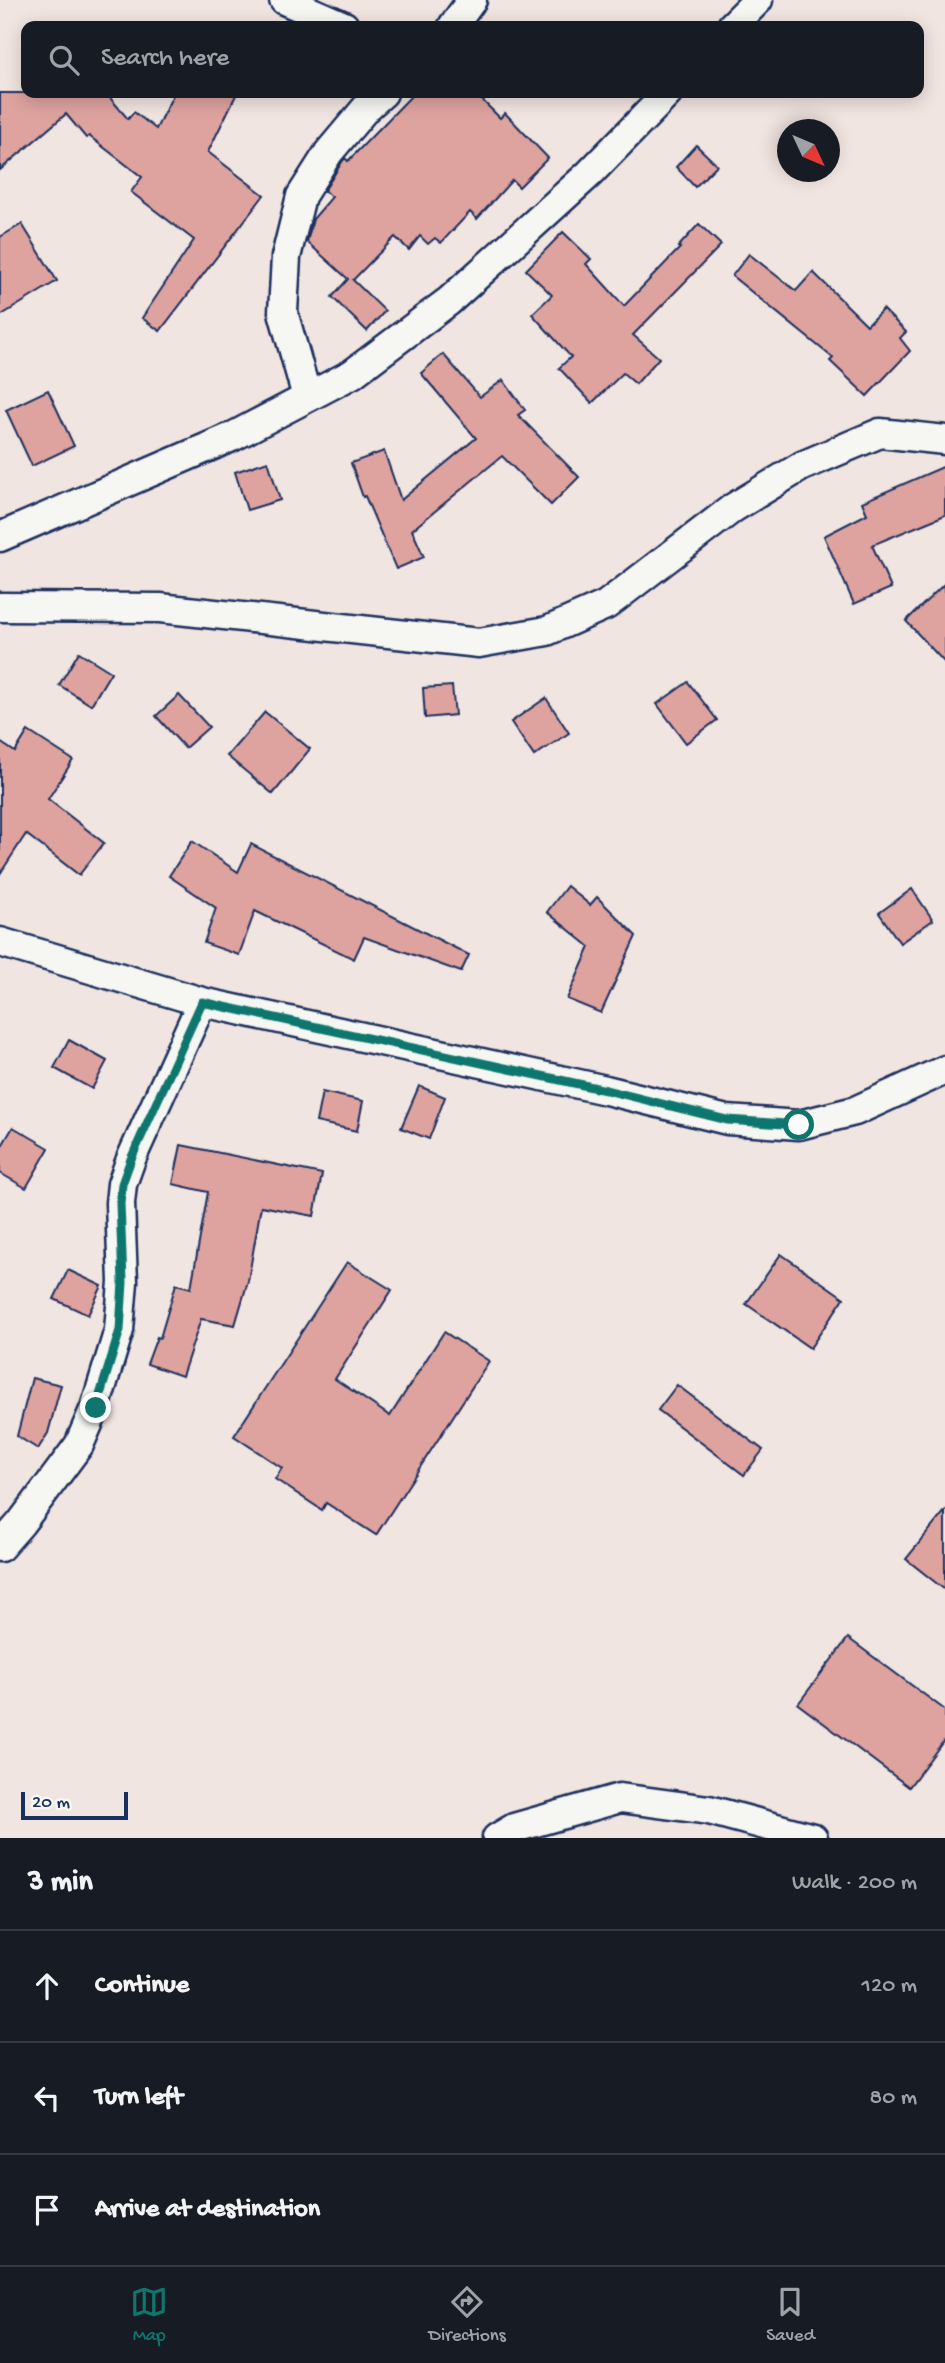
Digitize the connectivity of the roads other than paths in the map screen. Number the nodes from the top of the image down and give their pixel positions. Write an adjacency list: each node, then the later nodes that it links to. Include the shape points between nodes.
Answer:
1 (284, 0): 4 (street)
2 (472, 0): 5 (street)
3 (758, 0): 6 (street)
4 (332, 21)
5 (457, 21)
6 (737, 21)
7 (377, 98): 9 (street, via 329,152 301,196 286,257 283,312)
8 (662, 98): 9 (street, via 589,174 449,301 352,374)
9 (307, 397): 11 (street, via 234,436)
10 (945, 440): 12 (street, via 880,433 803,466 733,508 606,605 547,631 480,643 160,608)
11 (0, 537)
12 (0, 607)
13 (0, 942): 14 (street)
14 (202, 1002): 15 (street, via 727,1120 799,1125 855,1111); 16 (street, via 122,1184 120,1330 96,1408 79,1445)
15 (945, 1070)
16 (0, 1547)
17 (497, 1838): 18 (street, via 514,1828 620,1798 709,1810)
18 (813, 1838)

